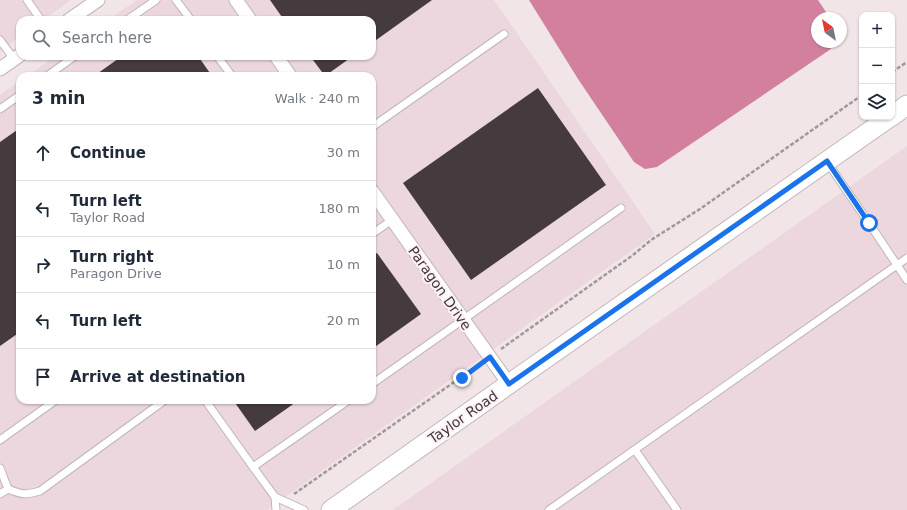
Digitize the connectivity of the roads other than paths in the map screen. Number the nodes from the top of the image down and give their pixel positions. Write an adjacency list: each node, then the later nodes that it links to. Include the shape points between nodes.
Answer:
1 (28, 0): 6 (lane)
2 (98, 0): 7 (street)
3 (154, 0): 8 (lane)
4 (176, 0): 9 (lane)
5 (236, 0): 10 (street)
6 (39, 16)
7 (76, 16)
8 (132, 16)
9 (188, 16)
10 (247, 16)
11 (504, 34): 27 (lane)
12 (0, 40): 13 (lane)
13 (16, 56)
14 (16, 58): 18 (street)
15 (70, 60): 19 (lane)
16 (220, 60): 20 (lane)
17 (279, 60): 21 (street)
18 (0, 69)
19 (53, 72)
20 (229, 72)
21 (287, 72)
22 (16, 98): 24 (lane)
23 (907, 105): 25 (main road, Taylor Road)
24 (0, 109)
25 (895, 113)
26 (885, 120): 28 (main road, Taylor Road)
27 (376, 124)
28 (827, 161): 34 (lane); 38 (main road, Taylor Road)
29 (376, 197): 31 (street, Paragon Drive)
30 (621, 208): 36 (lane)
31 (392, 220): 32 (lane); 36 (street, Paragon Drive)
32 (376, 231)
33 (907, 258): 34 (lane)
34 (897, 265): 35 (lane); 44 (lane)
35 (907, 280)
36 (463, 320): 37 (lane); 38 (street, Paragon Drive)
37 (376, 381)
38 (509, 384): 52 (main road, Taylor Road)
39 (50, 404): 43 (lane)
40 (160, 404): 47 (lane, via 40,491 22,494)
41 (208, 404): 45 (lane)
42 (343, 404): 45 (lane)
43 (0, 440)
44 (635, 450): 53 (lane); 54 (lane)
45 (253, 467): 49 (lane)
46 (0, 468): 47 (lane)
47 (8, 489): 48 (lane)
48 (0, 494)
49 (275, 497): 50 (lane); 51 (lane)
50 (276, 510)
51 (304, 510)
52 (331, 510)
53 (549, 510)
54 (677, 510)

